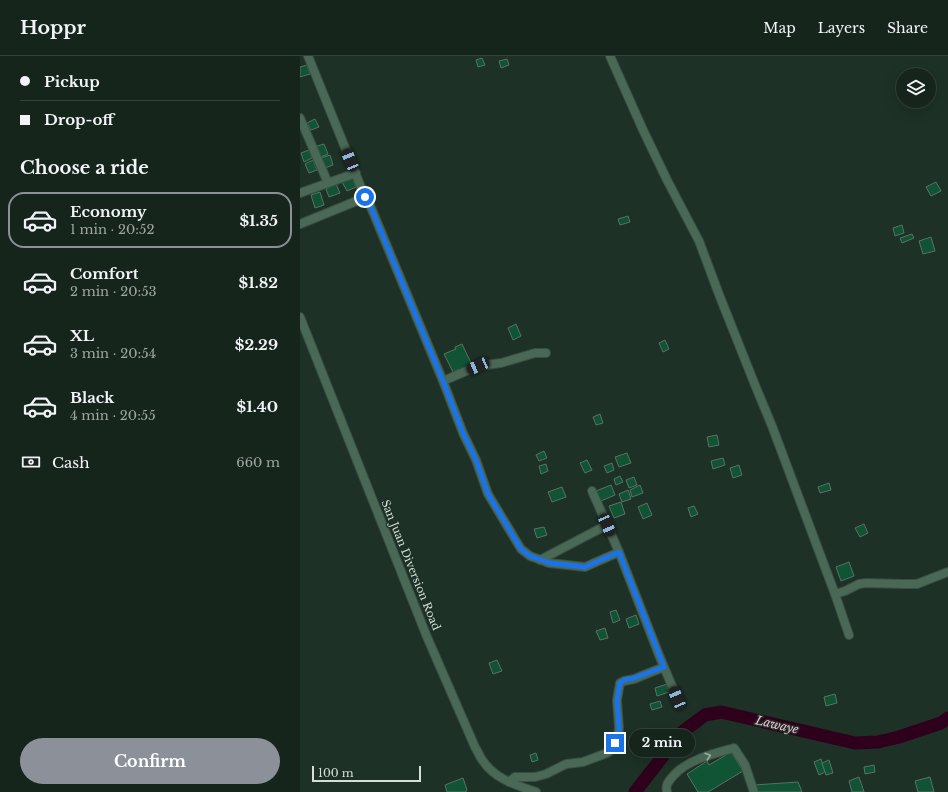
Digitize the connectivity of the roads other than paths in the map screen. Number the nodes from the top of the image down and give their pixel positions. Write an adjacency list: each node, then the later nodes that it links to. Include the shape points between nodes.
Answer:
1 (308, 56): 4 (street)
2 (610, 56): 17 (street, via 646,137 699,241)
3 (300, 118): 5 (street)
4 (356, 173): 5 (street); 7 (street)
5 (328, 183): 6 (street)
6 (300, 193)
7 (365, 197): 8 (street); 11 (street)
8 (300, 224)
9 (300, 317): 21 (street, San Juan Diversion Road, via 427,637 468,731 483,761 492,772)
10 (546, 353): 11 (street, via 535,353 501,363 478,366)
11 (443, 381): 15 (street, via 488,494 521,549)
12 (592, 491): 13 (street)
13 (607, 525): 14 (street); 15 (street)
14 (619, 552): 15 (street, via 585,567); 19 (street)
15 (540, 560)
16 (948, 572): 17 (street, via 917,584 866,583)
17 (835, 594): 18 (street)
18 (849, 635)
19 (664, 667): 20 (street); 21 (street, via 620,683 617,700 618,739 608,753 583,762 566,764 535,777 515,777)
20 (677, 698)
21 (509, 782): 23 (street, San Juan Diversion Road)
22 (667, 789): 24 (street, one-way to 24, via 675,773 688,764 734,748 745,765)
23 (536, 792)
24 (754, 792)

